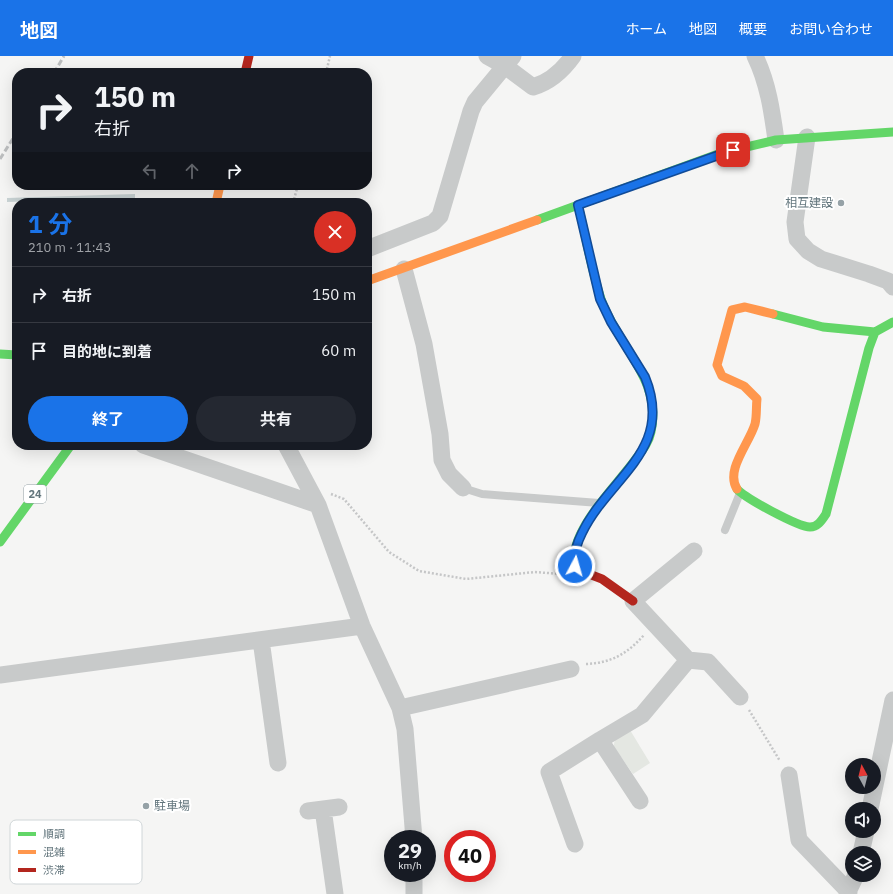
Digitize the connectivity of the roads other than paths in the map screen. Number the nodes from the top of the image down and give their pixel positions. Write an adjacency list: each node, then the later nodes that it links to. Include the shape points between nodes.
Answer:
1 (249, 56): 6 (street)
2 (487, 56): 5 (street)
3 (573, 56): 5 (street, via 567,65 546,83 533,87)
4 (755, 56): 9 (street, via 768,92)
5 (509, 61): 11 (street, via 475,102 440,216 433,223)
6 (246, 68)
7 (893, 132): 8 (street)
8 (807, 137): 9 (street); 14 (street, via 795,222 797,239 808,251 821,259 888,281)
9 (776, 140): 10 (street, via 721,153)
10 (578, 205): 12 (street); 25 (street, via 600,299 645,377 652,414 651,433 646,445)
11 (372, 247)
12 (404, 269): 13 (street); 22 (street, via 424,344 440,434 442,460 449,474)
13 (372, 279)
14 (893, 287)
15 (893, 322): 16 (street)
16 (875, 332): 23 (street, via 826,514 821,521 816,525 804,526); 23 (street, via 823,327 745,307 732,310 717,365 719,373 726,380 748,388 756,399 755,423 733,470 733,483)
17 (0, 354): 18 (street)
18 (12, 355)
19 (67, 450): 27 (street, 24)
20 (159, 450): 24 (street)
21 (289, 450): 24 (street)
22 (463, 488): 25 (lane, via 482,494)
23 (740, 492): 26 (lane)
24 (314, 499): 30 (street)
25 (600, 503): 29 (street, via 588,519 578,541 574,558 577,569 602,579)
26 (725, 530)
27 (0, 542)
28 (694, 551): 29 (street)
29 (633, 601): 32 (street)
30 (362, 626): 31 (street); 37 (street)
31 (261, 640): 34 (street); 39 (street)
32 (688, 660): 35 (street, via 708,662); 38 (street, via 642,715)
33 (571, 669): 37 (street)
34 (0, 675)
35 (740, 697)
36 (893, 700): 42 (street)
37 (400, 708): 44 (street, via 405,729)
38 (600, 740): 41 (street); 45 (street, via 549,772)
39 (278, 763)
40 (789, 775): 48 (street, via 799,840)
41 (640, 801)
42 (871, 802)
43 (323, 809): 49 (street)
44 (413, 830)
45 (575, 844)
46 (414, 882): 50 (street)
47 (853, 882): 48 (street)
48 (848, 893)
49 (335, 894)
50 (414, 894)

